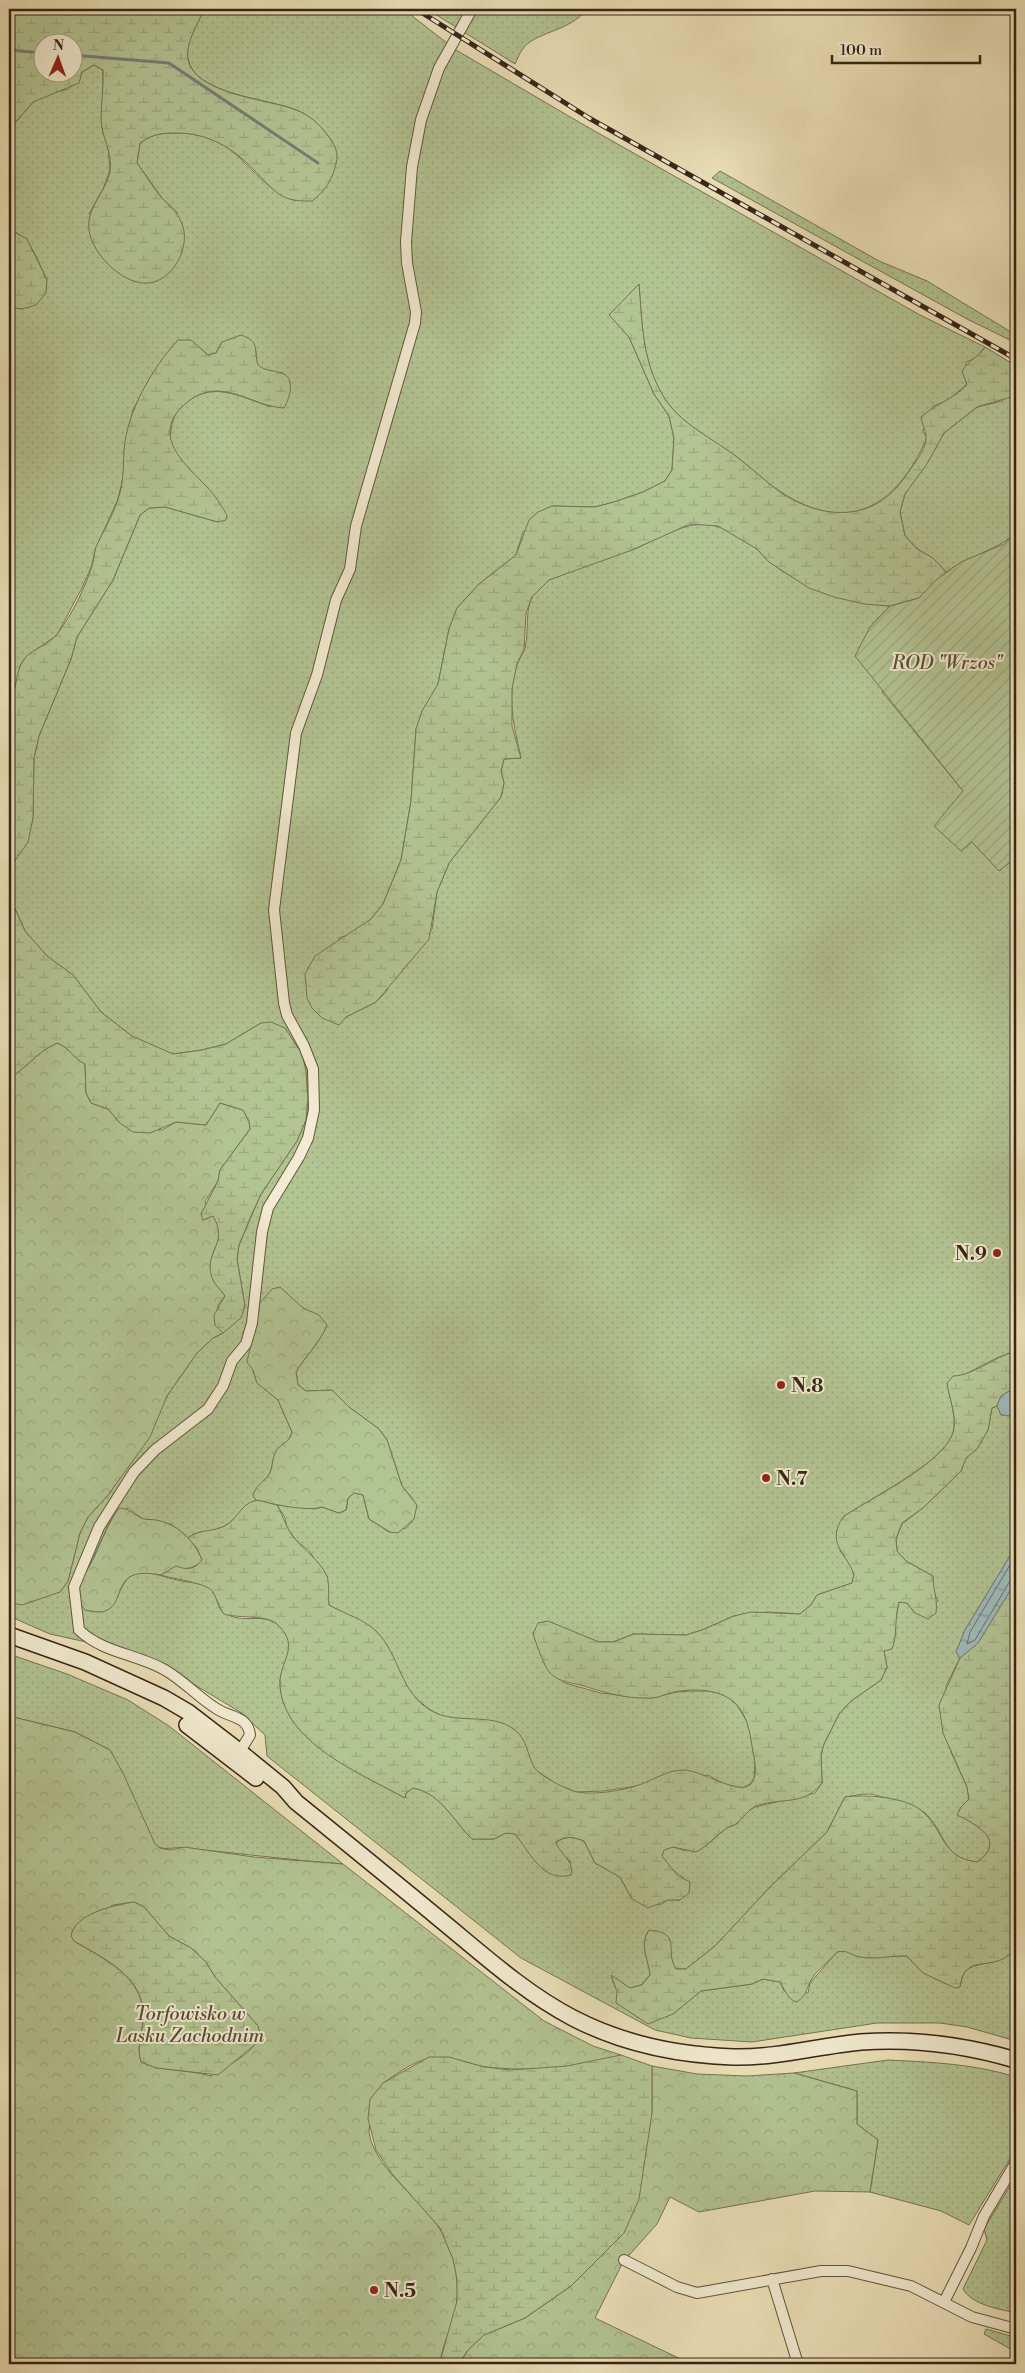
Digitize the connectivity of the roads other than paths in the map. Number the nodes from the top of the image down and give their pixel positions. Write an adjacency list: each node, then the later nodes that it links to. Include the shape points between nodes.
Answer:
1 (472, 9): 3 (street, via 439,68 422,120 412,167 406,242 415,323 356,526 350,569 336,600 317,675 296,734 274,910 284,1003 313,1069 314,1110 308,1138 268,1208 262,1232 252,1323 246,1344 230,1364 223,1386 208,1409 155,1450 134,1472 99,1527 74,1587 79,1630 89,1640 164,1670 218,1710 250,1727 250,1736)
2 (9, 1635): 3 (main road, via 85,1662 164,1698 188,1712)
3 (236, 1756): 4 (main road, via 280,1795 296,1802 517,1982 572,2018 601,2030 662,2048 711,2055 773,2056 860,2042 911,2041 976,2049)
4 (1016, 2060)
5 (1016, 2162): 8 (street, via 984,2216)
6 (624, 2260): 7 (street, via 697,2294)
7 (772, 2279): 8 (street, via 821,2271 848,2271 902,2283); 10 (street)
8 (944, 2302): 9 (street, via 972,2317)
9 (1016, 2329)
10 (798, 2364)

